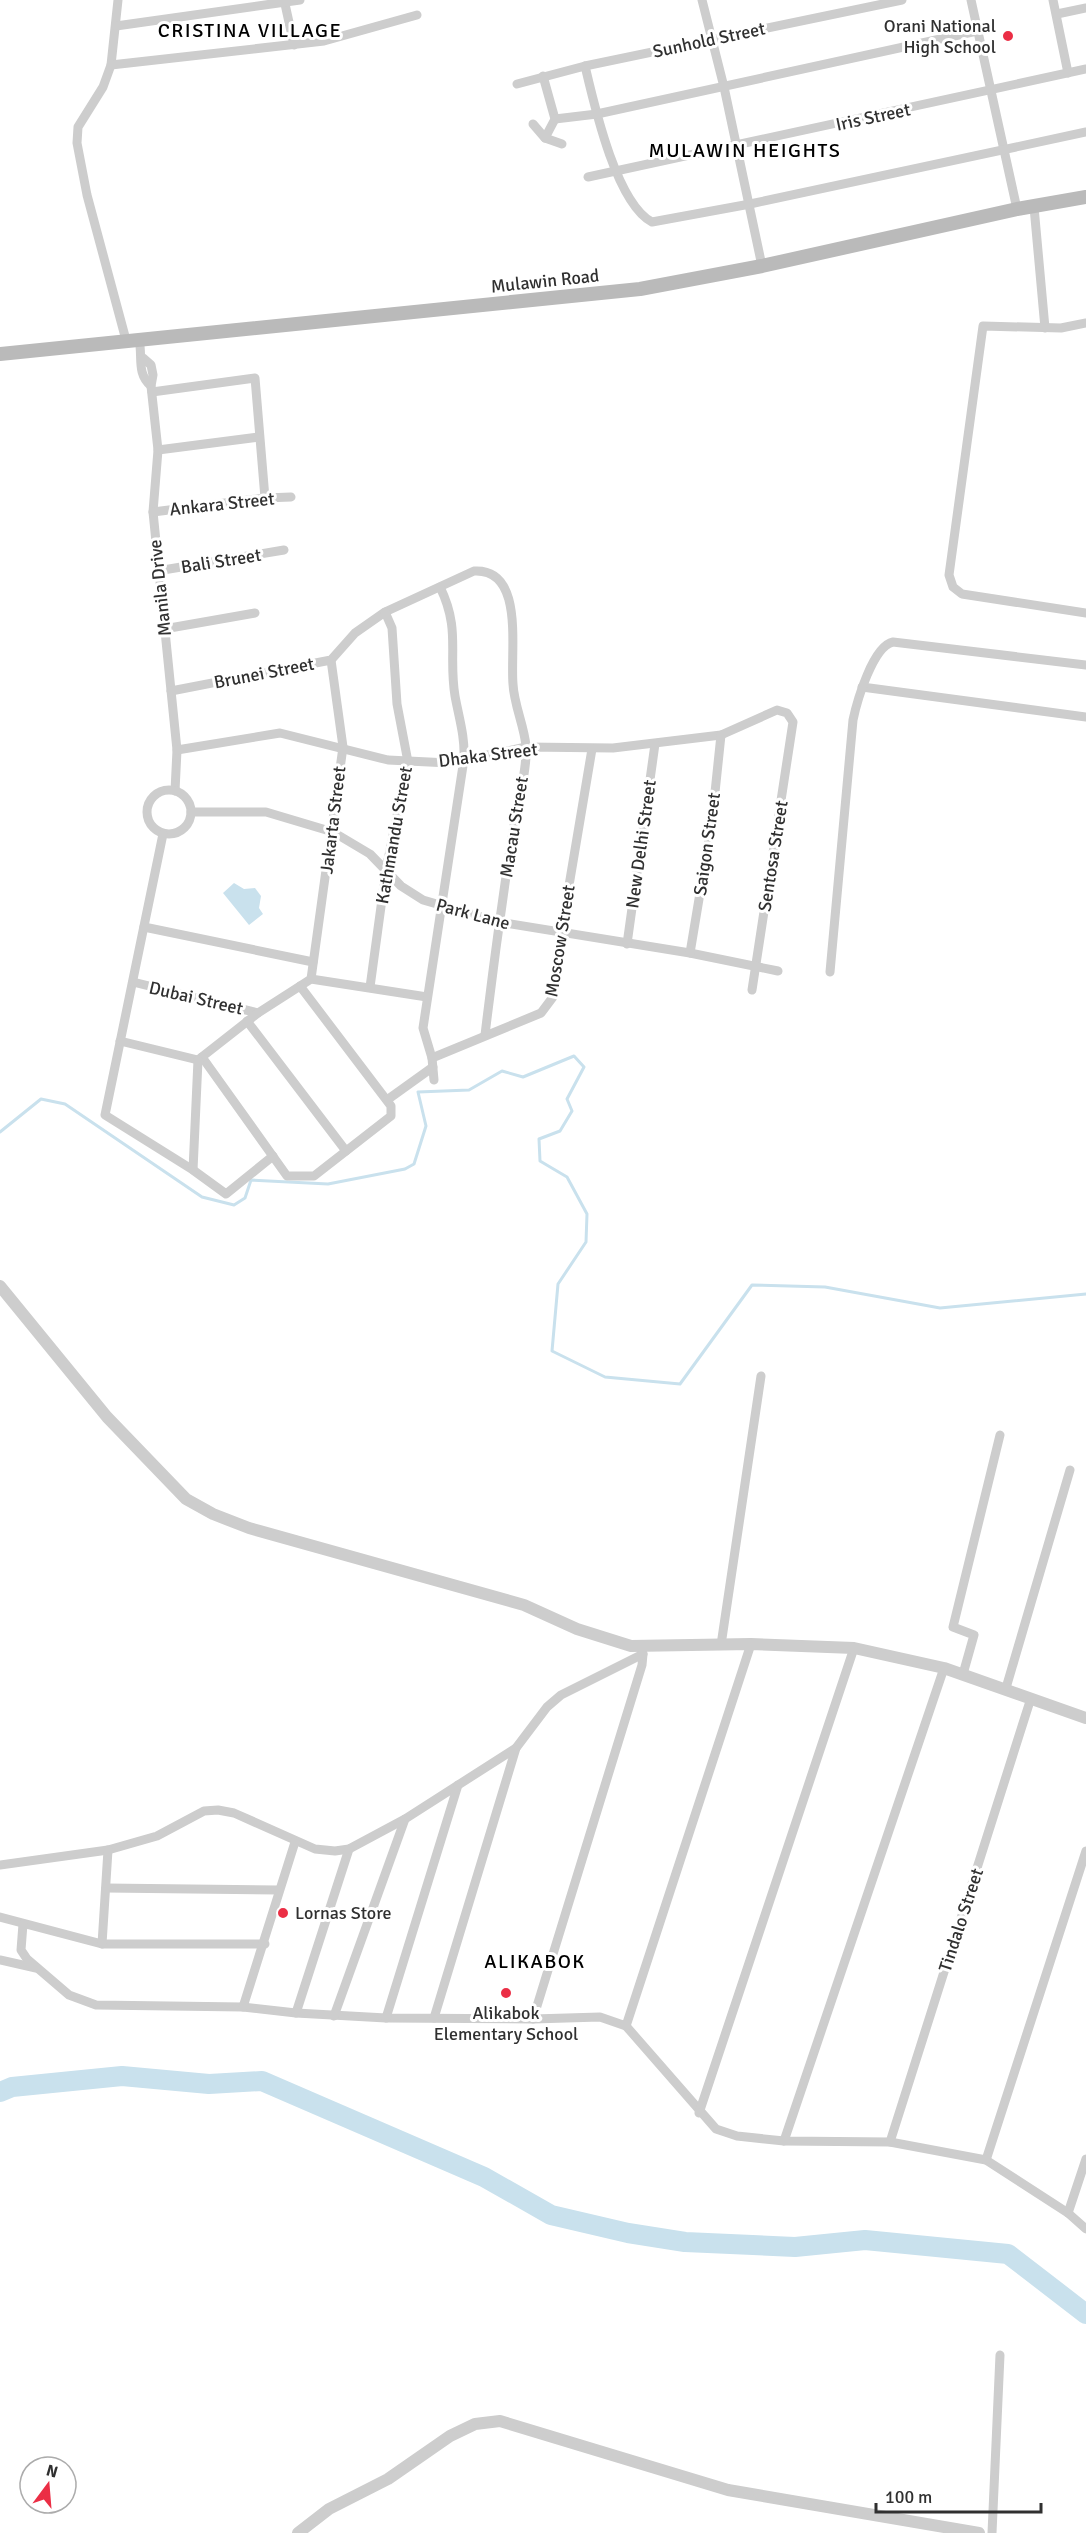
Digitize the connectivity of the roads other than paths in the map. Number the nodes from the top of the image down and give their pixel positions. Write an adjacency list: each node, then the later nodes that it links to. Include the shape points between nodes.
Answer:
1 (118, 0): 11 (street, Manila Drive)
2 (300, 0): 7 (street)
3 (702, 0): 13 (street)
4 (902, 0): 13 (street, Sunhold Street)
5 (971, 0): 12 (street)
6 (1053, 0): 9 (street)
7 (285, 4): 11 (street); 14 (street)
8 (1086, 8): 9 (street)
9 (1057, 14): 18 (street)
10 (417, 15): 14 (street, via 324,41)
11 (116, 26): 15 (street, Manila Drive)
12 (977, 30): 21 (street); 22 (street)
13 (713, 40): 16 (street, Sunhold Street); 21 (street)
14 (294, 45): 15 (street)
15 (111, 65): 40 (street, Manila Drive, via 103,87 78,127 77,143 87,195)
16 (585, 66): 19 (street, Sunhold Street); 23 (street)
17 (1086, 69): 18 (street, Iris Street)
18 (1068, 73): 22 (street, Iris Street)
19 (543, 76): 20 (street, Sunhold Street); 24 (street)
20 (517, 84)
21 (724, 87): 23 (street); 29 (street)
22 (991, 91): 29 (street, Iris Street); 30 (street)
23 (597, 114): 24 (street); 31 (street)
24 (555, 119): 27 (street)
25 (533, 124): 27 (street)
26 (1086, 132): 30 (street)
27 (545, 138): 28 (street)
28 (562, 144)
29 (736, 146): 31 (street, Iris Street); 34 (street)
30 (1005, 150): 34 (street); 36 (street)
31 (616, 172): 32 (street, Iris Street); 34 (street, via 643,217 652,222)
32 (588, 177)
33 (1086, 197): 35 (main road, Mulawin Road)
34 (750, 204): 37 (street)
35 (1034, 207): 36 (main road, Mulawin Road); 39 (street)
36 (1017, 209): 37 (main road, Mulawin Road)
37 (762, 266): 40 (main road, Mulawin Road, via 640,289)
38 (1086, 323): 39 (street)
39 (1045, 328): 54 (street, via 983,326 949,575 953,587 962,594)
40 (133, 340): 41 (main road, Mulawin Road); 42 (street, Manila Drive, via 151,365)
41 (0, 354)
42 (152, 389): 43 (street, via 255,378); 44 (street, Manila Drive)
43 (259, 436): 44 (street); 46 (street)
44 (158, 450): 47 (street, Manila Drive)
45 (291, 497): 46 (street, Ankara Street)
46 (265, 498): 47 (street, Ankara Street)
47 (153, 512): 50 (street, Manila Drive)
48 (284, 550): 50 (street, Bali Street)
49 (474, 571): 51 (street, Brunei Street); 65 (street, Macau Street, via 487,570 500,578 507,592 512,622 513,686)
50 (157, 572): 55 (street, Manila Drive)
51 (440, 587): 52 (street, Brunei Street); 68 (street, via 450,608)
52 (385, 612): 56 (street, Brunei Street, via 355,633); 69 (street, Kathmandu Street, via 392,628 397,704)
53 (255, 613): 55 (street)
54 (1086, 614)
55 (164, 629): 59 (street, Manila Drive)
56 (331, 660): 59 (street, Brunei Street); 64 (street, Jakarta Street)
57 (1086, 665): 58 (street, via 893,642 880,649)
58 (862, 687): 60 (street); 84 (street, via 853,720)
59 (171, 691): 67 (street, Manila Drive)
60 (1086, 717)
61 (793, 722): 62 (street, Dhaka Street, via 787,713 777,710); 82 (street, Sentosa Street)
62 (721, 735): 63 (street, Dhaka Street); 80 (street, Saigon Street, via 712,821)
63 (655, 744): 66 (street, Dhaka Street); 79 (street, New Delhi Street)
64 (343, 747): 67 (street, Dhaka Street, via 280,733); 69 (street, Dhaka Street); 72 (street, Jakarta Street)
65 (526, 747): 66 (street, Dhaka Street); 68 (street, Dhaka Street); 76 (street, Macau Street)
66 (592, 749): 78 (street, Moscow Street)
67 (177, 750): 70 (street, Manila Drive)
68 (464, 759): 69 (street, Dhaka Street, via 449,763); 75 (street)
69 (408, 762): 74 (street, Kathmandu Street)
70 (175, 791): 71 (street, via 186,799); 73 (street, via 161,792 147,806 151,826)
71 (191, 812): 72 (street, Park Lane, via 266,812); 73 (street, via 182,830)
72 (333, 832): 74 (street, Park Lane, via 370,854); 81 (street, Jakarta Street)
73 (163, 834): 77 (street)
74 (386, 870): 75 (street, Park Lane, via 401,886); 88 (street, Kathmandu Street)
75 (441, 906): 76 (street, Park Lane); 90 (street)
76 (499, 922): 78 (street, Park Lane); 93 (street, Macau Street)
77 (144, 927): 81 (street); 86 (street)
78 (561, 933): 79 (street, Park Lane); 93 (street, Moscow Street, via 549,1006 541,1013)
79 (627, 944): 80 (street, Park Lane)
80 (690, 953): 82 (street, Park Lane)
81 (313, 962): 85 (street, Jakarta Street)
82 (756, 964): 83 (street, Park Lane); 89 (street, Sentosa Street)
83 (778, 971)
84 (830, 972)
85 (311, 980): 87 (street); 88 (street)
86 (133, 982): 91 (street, Dubai Street); 94 (street)
87 (300, 986): 91 (street); 98 (street)
88 (370, 987): 90 (street)
89 (752, 990)
90 (427, 997): 96 (street, via 423,1028)
91 (258, 1012): 92 (street)
92 (247, 1022): 95 (street); 99 (street)
93 (485, 1035): 96 (street, Moscow Street)
94 (120, 1041): 95 (street); 101 (street, via 105,1115)
95 (200, 1058): 100 (street); 101 (street)
96 (432, 1062): 97 (street); 98 (street, Moscow Street)
97 (434, 1080)
98 (387, 1100): 99 (street, via 391,1116)
99 (346, 1151): 100 (street, via 314,1176 286,1176)
100 (273, 1156): 101 (street, via 226,1194)
101 (194, 1170)
102 (0, 1286): 109 (street, via 107,1417 178,1492 195,1504 249,1528 524,1605)
103 (761, 1376): 107 (street)
104 (1000, 1436): 111 (street, via 953,1627 974,1635)
105 (1070, 1470): 112 (street)
106 (751, 1644): 107 (street); 108 (street); 137 (street)
107 (721, 1645): 109 (street)
108 (854, 1648): 110 (street); 138 (street)
109 (641, 1650): 115 (street, via 561,1695); 136 (street, via 642,1665)
110 (944, 1668): 111 (street); 139 (street)
111 (963, 1674): 112 (street)
112 (1006, 1688): 113 (street)
113 (1031, 1698): 114 (street); 140 (street, Tindalo Street)
114 (1086, 1718)
115 (516, 1748): 116 (street); 135 (street)
116 (458, 1785): 117 (street); 134 (street)
117 (405, 1820): 119 (street); 133 (street)
118 (295, 1842): 119 (street, via 315,1849); 120 (street, via 234,1813 218,1810 204,1811 157,1836); 124 (street)
119 (349, 1849): 132 (street)
120 (108, 1850): 122 (street); 123 (street)
121 (1086, 1851): 142 (street)
122 (0, 1864)
123 (106, 1888): 124 (street); 127 (street)
124 (278, 1890): 128 (street)
125 (0, 1917): 126 (street)
126 (23, 1924): 127 (street); 130 (street, via 21,1950)
127 (102, 1944): 128 (street)
128 (265, 1944): 131 (street)
129 (0, 1960): 130 (street)
130 (36, 1968): 131 (street, via 69,1995 96,2005)
131 (243, 2007): 132 (street)
132 (296, 2013): 133 (street)
133 (334, 2016): 134 (street)
134 (386, 2018): 135 (street)
135 (434, 2018): 136 (street)
136 (533, 2019): 137 (street, via 600,2017)
137 (626, 2026): 138 (street)
138 (699, 2113): 139 (street, via 716,2129 736,2136)
139 (784, 2141): 140 (street)
140 (890, 2142): 142 (street)
141 (1086, 2159): 143 (street)
142 (986, 2160): 143 (street)
143 (1068, 2213): 144 (street)
144 (1086, 2229)
145 (1000, 2355): 148 (street)
146 (298, 2533): 147 (street, via 329,2509 388,2479 450,2436 475,2424 500,2421 728,2490)
147 (979, 2533)
148 (992, 2533)

